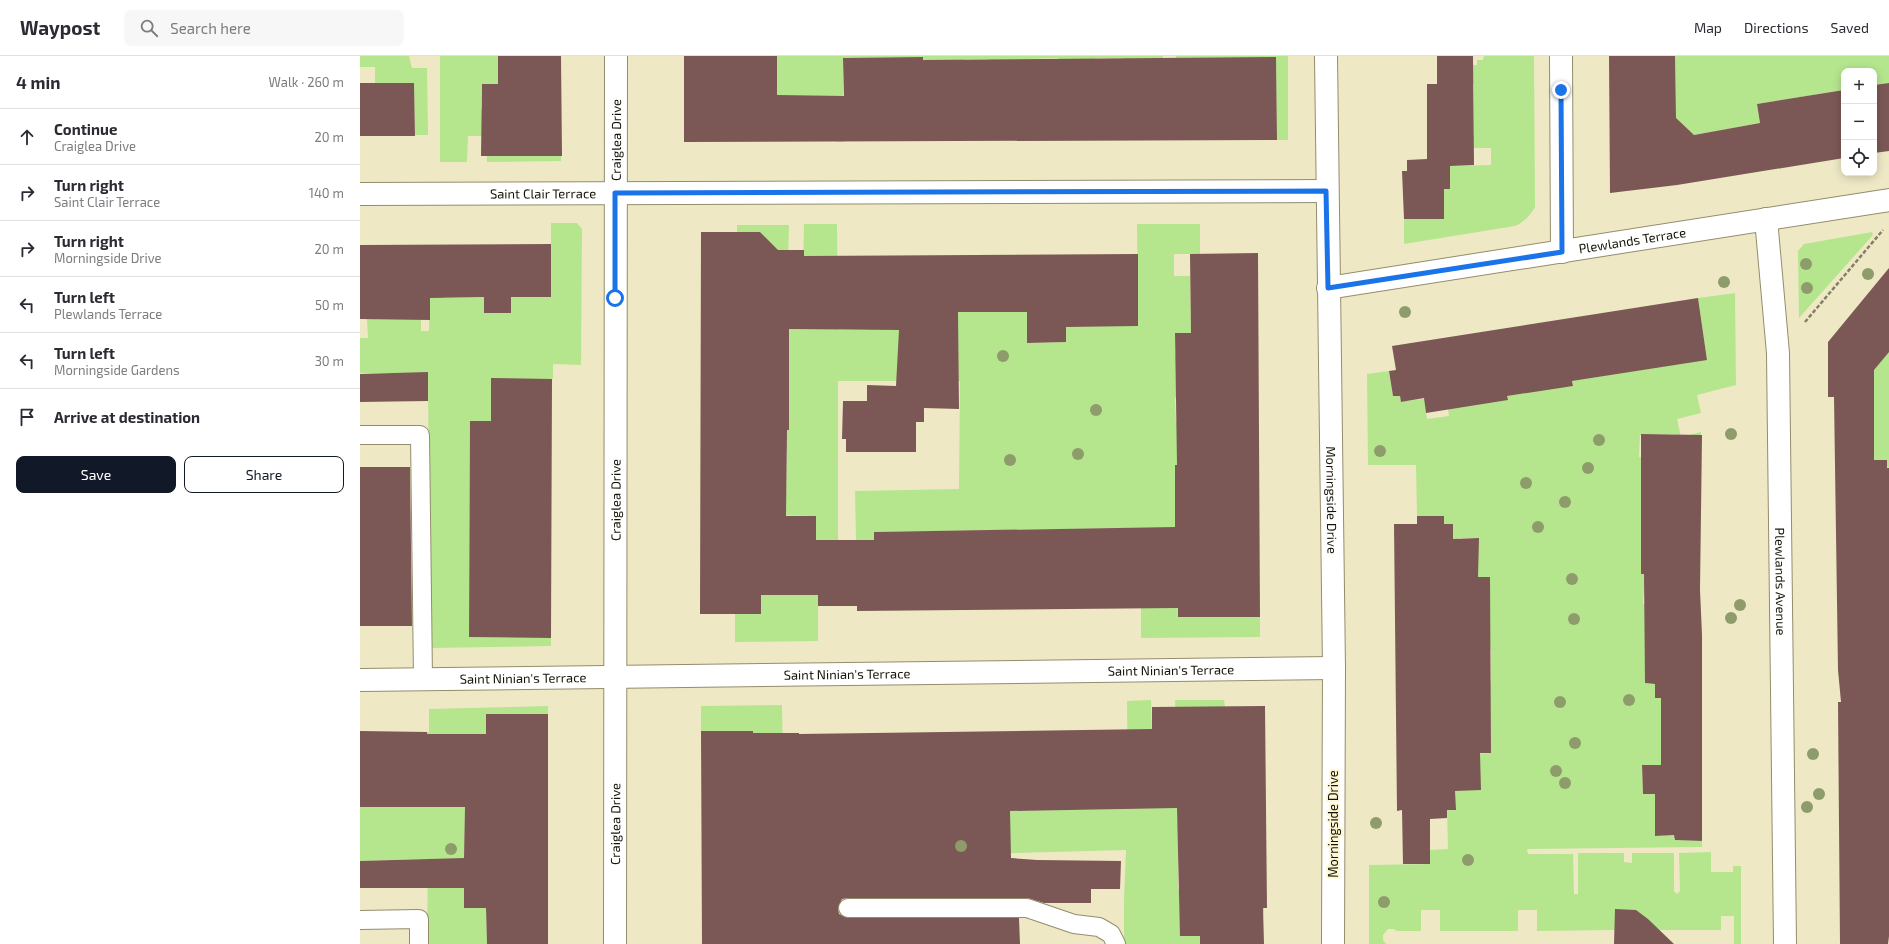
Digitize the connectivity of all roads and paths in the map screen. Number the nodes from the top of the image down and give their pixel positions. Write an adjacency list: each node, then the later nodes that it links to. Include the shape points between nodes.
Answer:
1 (616, 56): 5 (street, Craiglea Drive)
2 (1326, 56): 4 (street, Morningside Drive)
3 (1560, 56): 10 (street)
4 (1326, 191): 5 (street, Saint Clair Terrace); 11 (street, Morningside Drive)
5 (615, 193): 6 (street, Saint Clair Terrace); 15 (street, Craiglea Drive)
6 (360, 194)
7 (1889, 200): 8 (street, Plewlands Terrace)
8 (1766, 219): 10 (street, Plewlands Terrace); 12 (street, Plewlands Avenue)
9 (1884, 230): 12 (path)
10 (1562, 252): 11 (street, Plewlands Terrace)
11 (1328, 288): 14 (street, Morningside Drive)
12 (1778, 353): 24 (street, Plewlands Avenue)
13 (360, 435): 16 (lane, via 420,435)
14 (1334, 668): 15 (street, Saint Ninian's Terrace); 23 (street, Morningside Drive)
15 (616, 677): 16 (street, Saint Ninian's Terrace); 21 (street, Craiglea Drive)
16 (424, 679): 17 (street, Saint Ninian's Terrace)
17 (360, 680)
18 (848, 908): 22 (lane, via 1027,908 1074,924 1099,927 1111,934)
19 (360, 920): 20 (lane, via 419,919)
20 (419, 944)
21 (615, 944)
22 (1116, 944)
23 (1333, 944)
24 (1785, 944)

